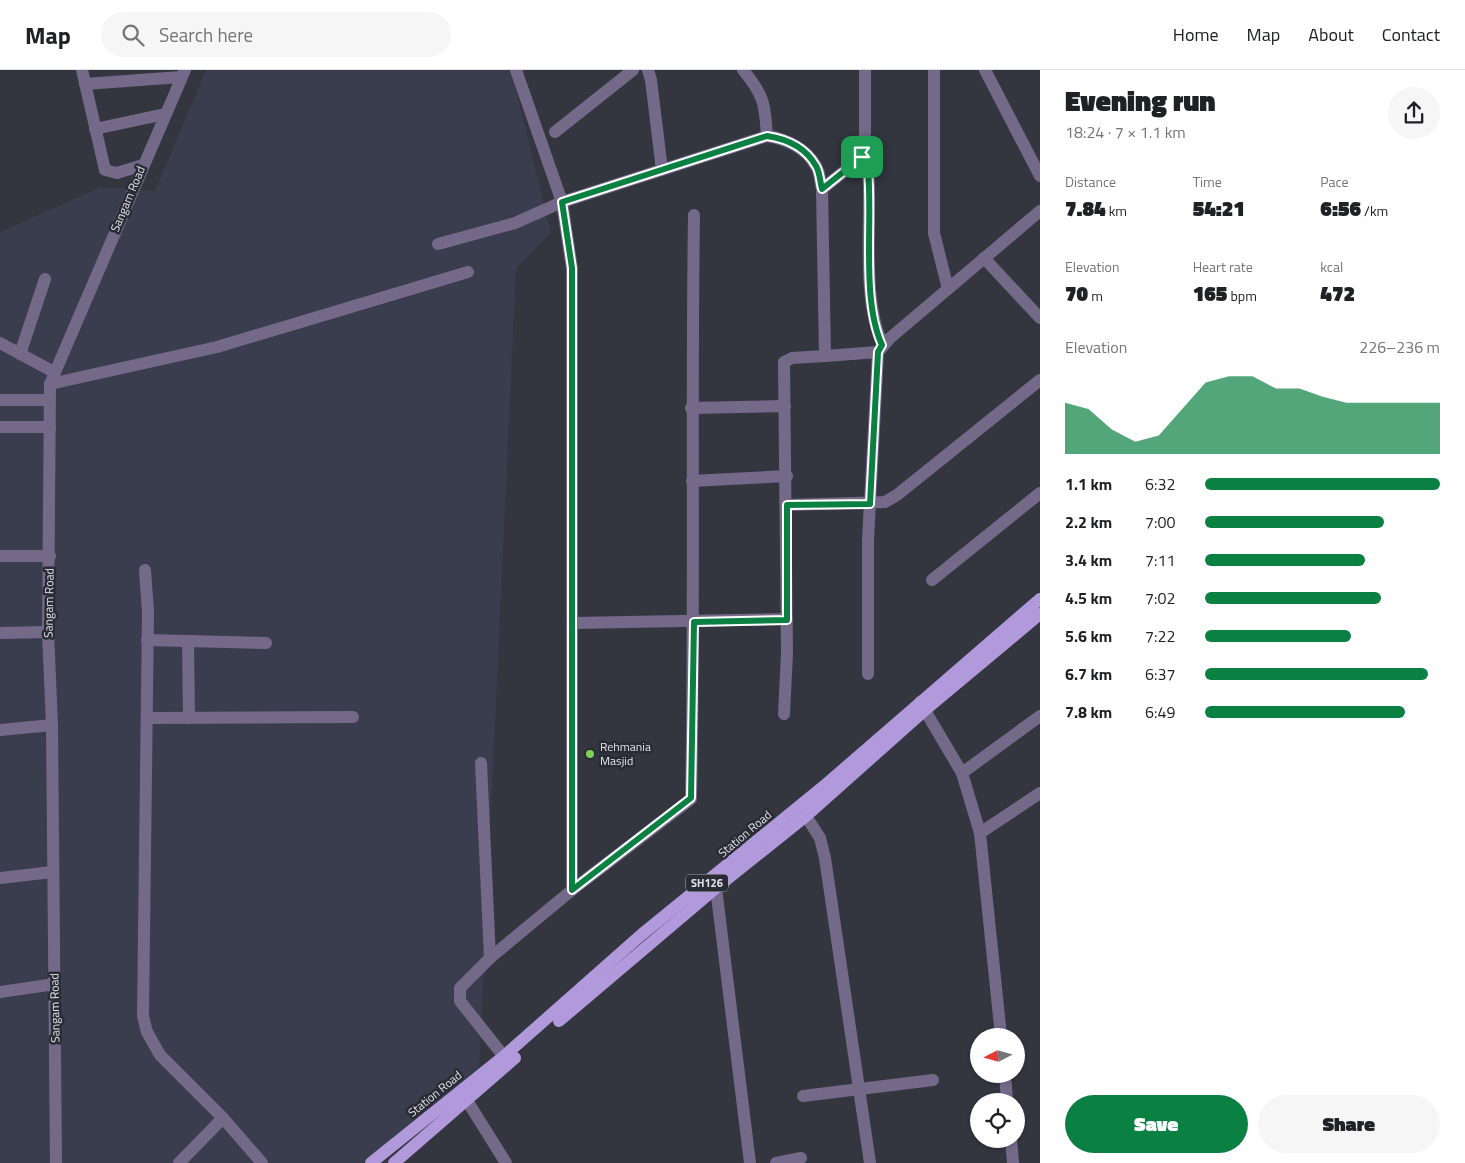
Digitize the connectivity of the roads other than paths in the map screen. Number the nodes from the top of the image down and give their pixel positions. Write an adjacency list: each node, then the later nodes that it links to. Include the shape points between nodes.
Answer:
1 (82, 70): 10 (street)
2 (516, 70): 20 (street)
3 (633, 70): 13 (street)
4 (648, 70): 17 (street)
5 (743, 70): 14 (street, via 758,88 764,102)
6 (864, 70): 15 (street)
7 (934, 70): 27 (street, via 934,233)
8 (985, 70): 18 (street)
9 (183, 74): 10 (street); 11 (street, Sangam Road)
10 (85, 84): 12 (street)
11 (165, 114): 12 (street); 16 (street, Sangam Road)
12 (95, 129): 16 (street, via 105,170 117,173)
13 (556, 132)
14 (767, 136): 17 (street); 19 (street, via 781,138 799,148 816,166)
15 (862, 157): 19 (street); 30 (street, via 868,169 869,185 871,305)
16 (143, 164): 33 (street, Sangam Road)
17 (662, 170): 20 (street)
18 (1040, 176)
19 (822, 189): 32 (street)
20 (562, 202): 23 (street, via 515,223); 54 (street, via 572,268)
21 (1040, 211): 24 (street)
22 (694, 215): 38 (street)
23 (438, 244)
24 (984, 258): 27 (street); 28 (street)
25 (468, 272): 33 (street, via 217,347)
26 (45, 279): 31 (street)
27 (948, 289): 30 (street)
28 (1040, 318)
29 (0, 343): 31 (street)
30 (880, 348): 32 (street); 44 (street)
31 (20, 354): 33 (street)
32 (825, 356): 37 (street, via 792,358 784,362)
33 (52, 378): 36 (street, Sangam Road)
34 (1040, 380): 44 (street, via 897,495 885,502)
35 (0, 400): 36 (street)
36 (49, 400): 40 (street, Sangam Road)
37 (785, 406): 38 (street); 41 (street)
38 (692, 408): 42 (street)
39 (0, 427): 40 (street)
40 (50, 427): 47 (street, Sangam Road)
41 (787, 476): 42 (street); 45 (street)
42 (692, 481): 53 (street)
43 (1040, 493): 49 (street)
44 (870, 504): 45 (street); 60 (street)
45 (787, 505): 52 (street)
46 (0, 556): 47 (street)
47 (50, 556): 55 (street, Sangam Road)
48 (145, 570): 57 (street)
49 (932, 580)
50 (1040, 599): 61 (main road, Station Road / SH126)
51 (1040, 614): 61 (main road, Station Road / SH126)
52 (787, 620): 53 (street); 62 (street)
53 (694, 622): 54 (street); 77 (street, via 691,798)
54 (572, 623): 77 (street)
55 (48, 632): 56 (street); 67 (street, Sangam Road)
56 (0, 633)
57 (147, 640): 58 (street); 65 (street)
58 (188, 641): 59 (street); 66 (street)
59 (266, 642)
60 (868, 674)
61 (922, 707): 70 (street); 72 (main road, Station Road / SH126); 82 (main road, Station Road / SH126, via 641,935)
62 (784, 714)
63 (1040, 716): 70 (street)
64 (354, 717): 66 (street)
65 (147, 718): 66 (street); 87 (street, via 143,1016 147,1032 160,1055)
66 (189, 718)
67 (52, 725): 68 (street); 74 (street, Sangam Road)
68 (0, 730)
69 (481, 763): 78 (street)
70 (962, 773): 73 (street)
71 (1040, 793): 73 (street)
72 (806, 816): 76 (main road, Station Road / SH126); 84 (street, via 820,838 825,858)
73 (980, 833): 81 (street)
74 (52, 872): 75 (street); 79 (street, Sangam Road)
75 (0, 878)
76 (716, 888): 82 (main road, Station Road / SH126); 96 (street)
77 (572, 890): 78 (street)
78 (490, 958): 82 (street, via 465,981 459,995 460,1001)
79 (55, 984): 80 (street); 90 (street, Sangam Road)
80 (0, 992)
81 (1000, 1028)
82 (506, 1060): 85 (main road, Station Road / SH126)
83 (933, 1080): 84 (street)
84 (859, 1090): 86 (street); 98 (street)
85 (464, 1096): 93 (main road, Station Road / SH126); 94 (main road, Station Road / SH126); 95 (street)
86 (803, 1096)
87 (223, 1118): 91 (street); 92 (street)
88 (1012, 1148): 99 (street)
89 (801, 1158): 97 (street)
90 (56, 1163)
91 (179, 1163)
92 (262, 1163)
93 (371, 1163)
94 (394, 1163)
95 (506, 1163)
96 (750, 1163)
97 (776, 1163)
98 (870, 1163)
99 (1013, 1163)

